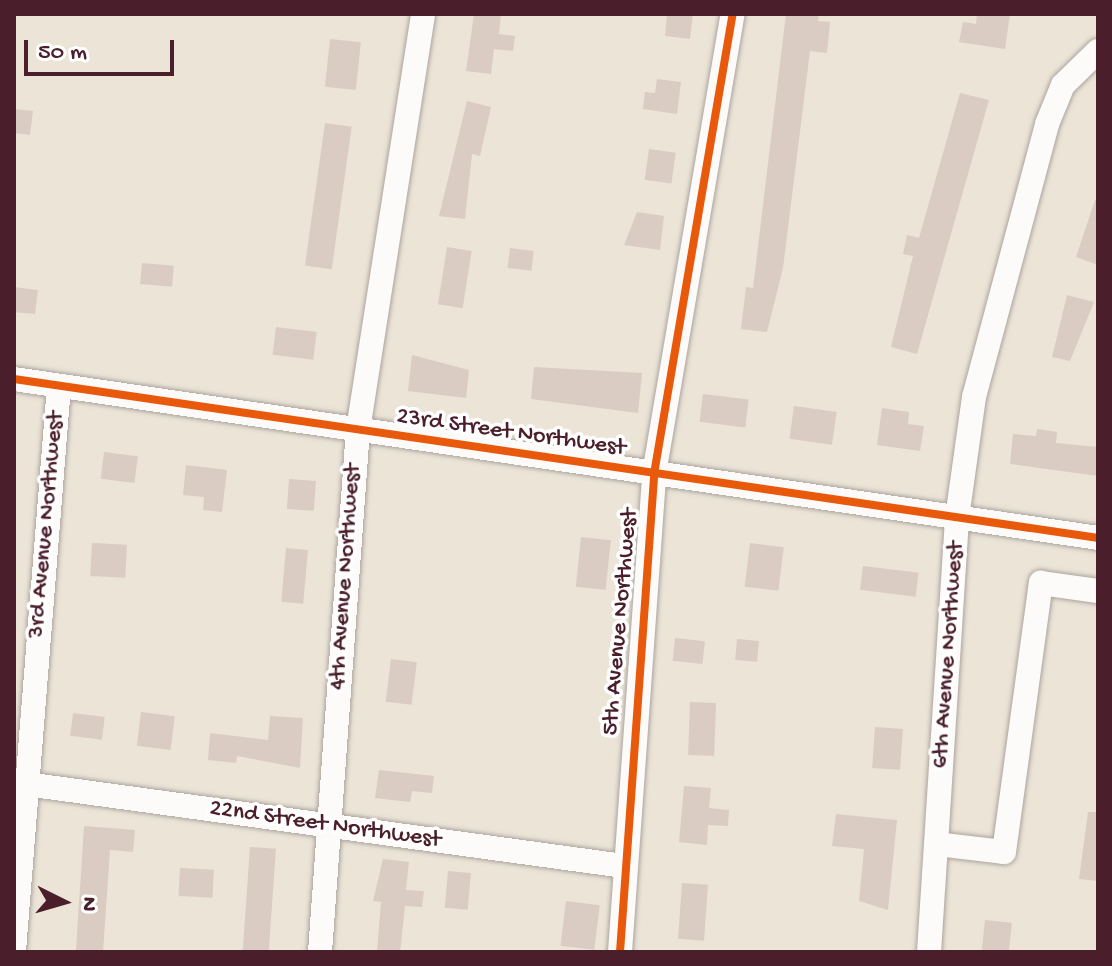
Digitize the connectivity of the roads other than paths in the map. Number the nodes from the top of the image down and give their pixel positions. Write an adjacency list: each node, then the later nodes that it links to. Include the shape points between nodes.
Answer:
1 (423, 14): 6 (street, 4th Avenue Northwest)
2 (733, 14): 7 (street, 5th Avenue Northwest)
3 (1098, 51): 8 (street, 6th Avenue Northwest, via 1063,85 1047,124 987,328)
4 (14, 379): 5 (street, 23rd Street Northwest)
5 (59, 386): 6 (street, 23rd Street Northwest); 11 (street, 3rd Avenue Northwest)
6 (358, 430): 7 (street, 23rd Street Northwest); 12 (street, 4th Avenue Northwest)
7 (654, 474): 8 (street, 23rd Street Northwest); 14 (street, 5th Avenue Northwest)
8 (957, 518): 9 (street, 23rd Street Northwest); 13 (street, 6th Avenue Northwest)
9 (1098, 538)
10 (1098, 591): 13 (street, via 1041,583 1004,852)
11 (26, 784): 12 (street, 22nd Street Northwest); 15 (street, 3rd Avenue Northwest)
12 (329, 825): 14 (street, 22nd Street Northwest); 16 (street, 4th Avenue Northwest)
13 (937, 844): 18 (street, 6th Avenue Northwest)
14 (624, 866): 17 (street, 5th Avenue Northwest)
15 (14, 951)
16 (320, 952)
17 (620, 952)
18 (929, 952)

